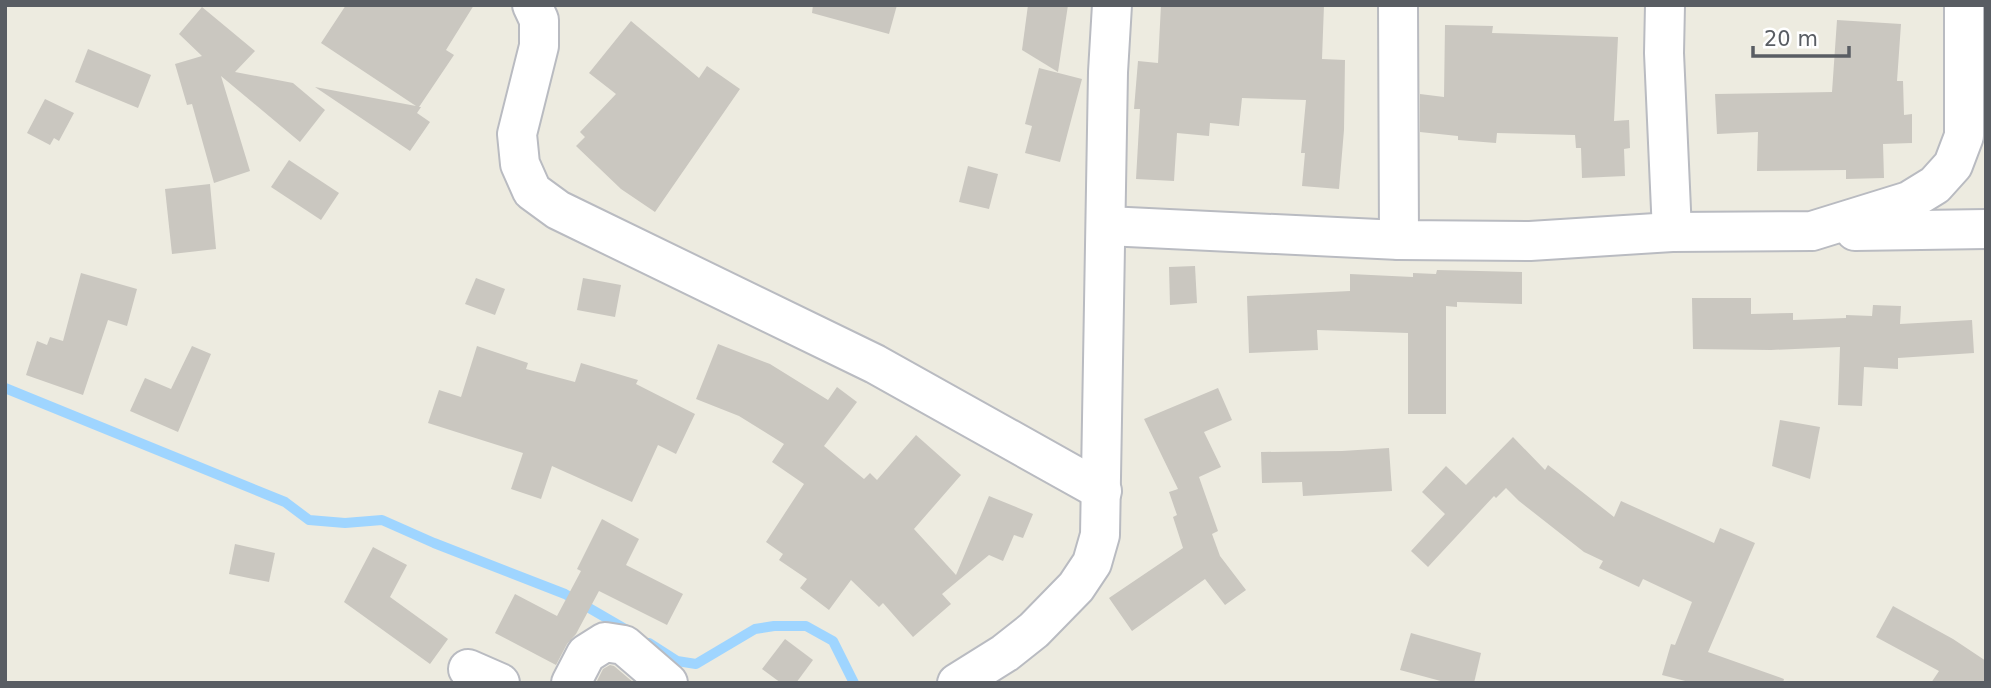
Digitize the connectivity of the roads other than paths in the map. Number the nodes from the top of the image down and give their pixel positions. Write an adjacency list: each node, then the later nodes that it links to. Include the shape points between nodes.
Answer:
1 (533, 5): 11 (street, via 539,20 539,46 517,134 520,164 533,191 558,210 875,363)
2 (1112, 5): 6 (street)
3 (1398, 5): 10 (street)
4 (1665, 5): 8 (street)
5 (1964, 5): 9 (street, via 1964,135 1953,165 1909,201)
6 (1107, 226): 10 (street); 11 (street)
7 (1986, 229): 9 (street)
8 (1672, 232): 9 (street); 10 (street, via 1530,241)
9 (1812, 232)
10 (1399, 240)
11 (1102, 491): 14 (street, via 1100,535 1092,564 1076,587 1034,630)
12 (571, 683): 13 (street, via 586,654 605,642 624,645)
13 (668, 683)
14 (957, 683)

